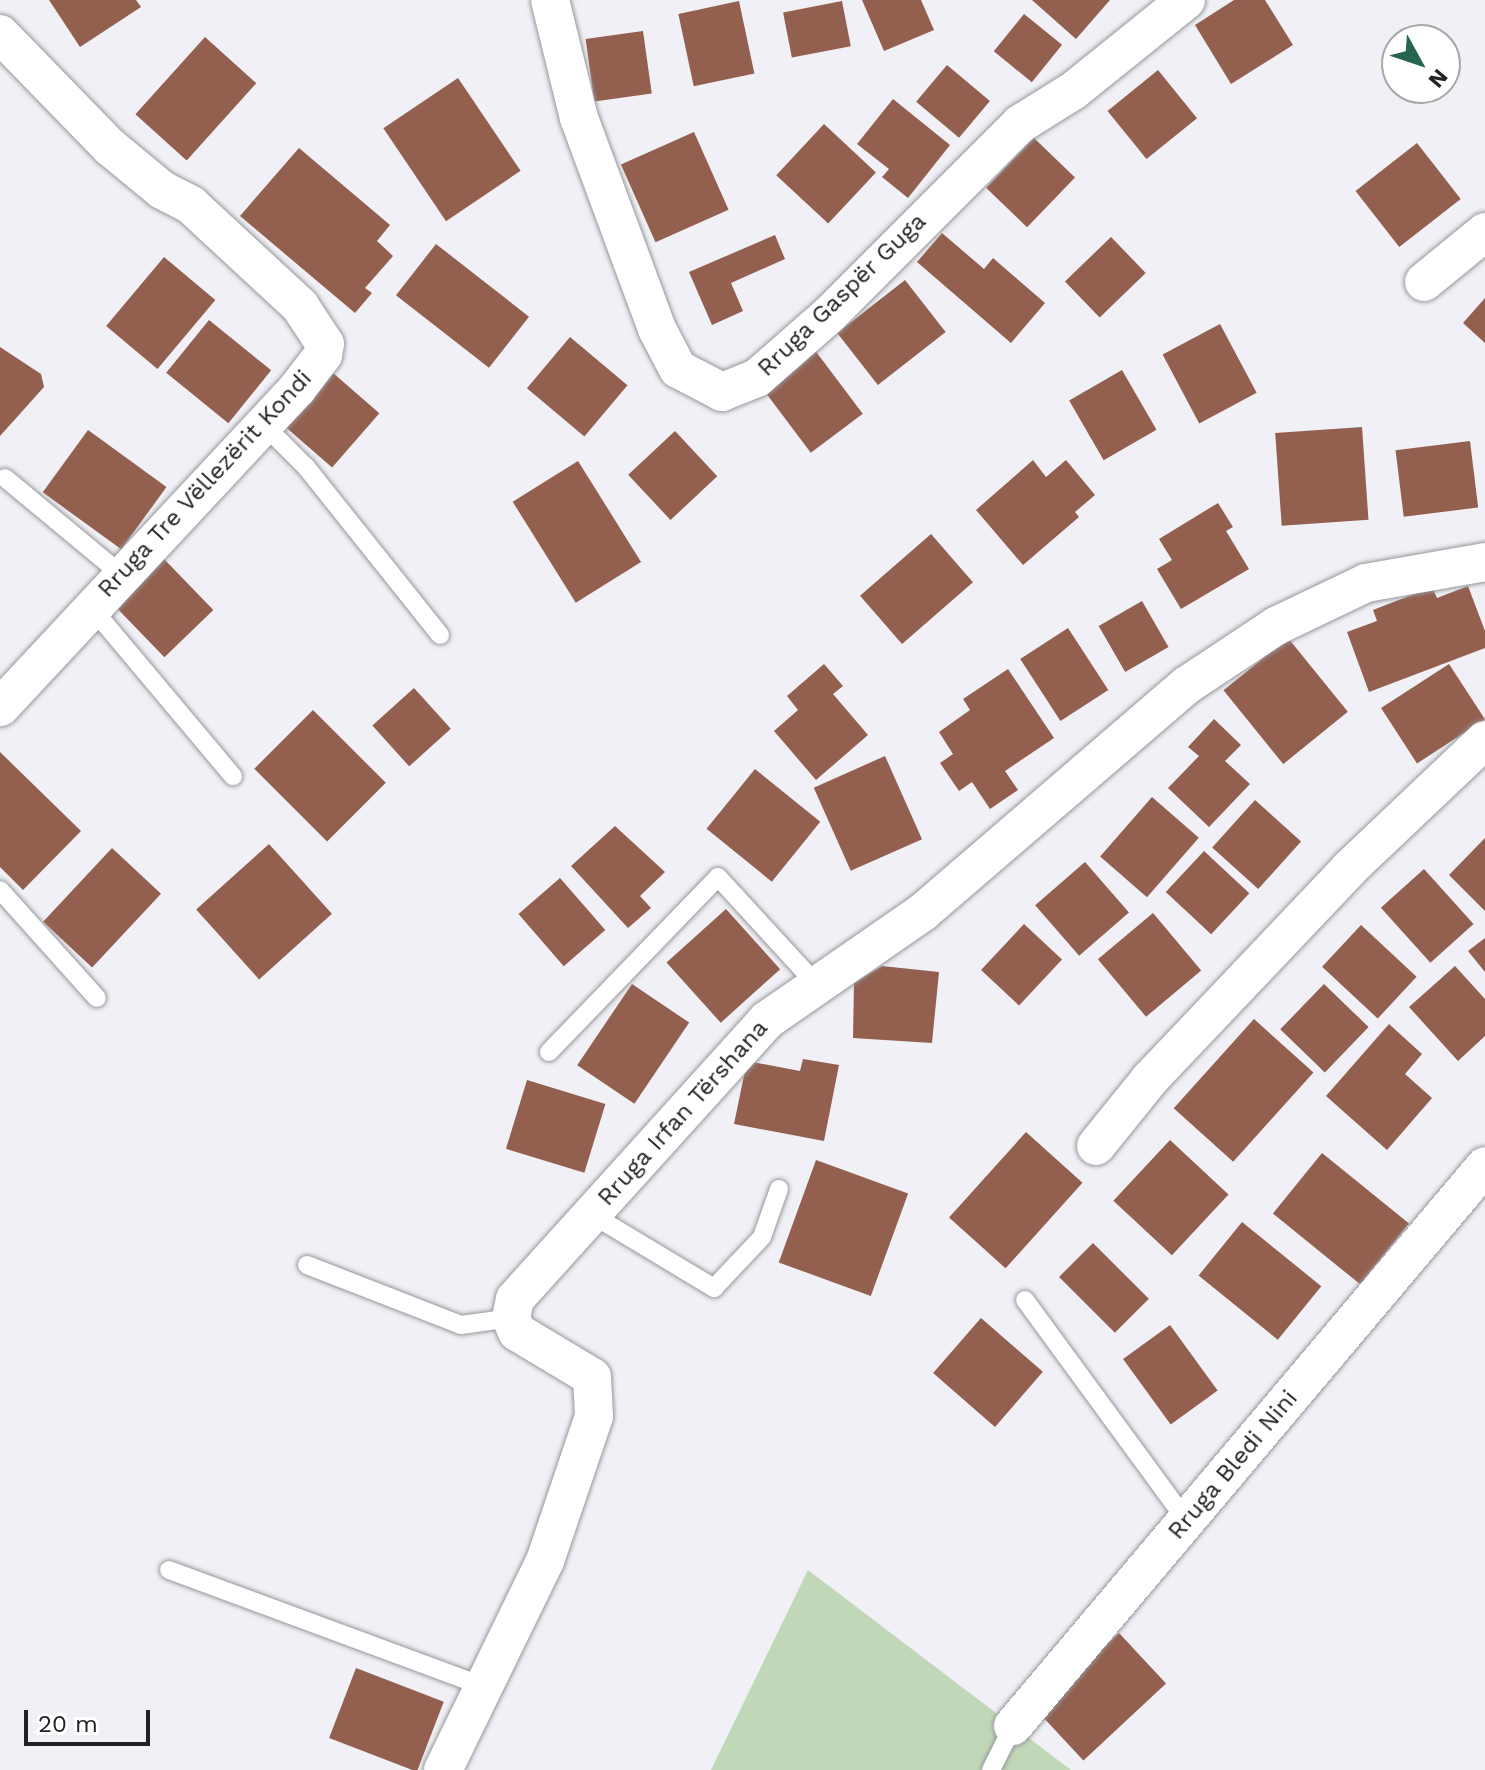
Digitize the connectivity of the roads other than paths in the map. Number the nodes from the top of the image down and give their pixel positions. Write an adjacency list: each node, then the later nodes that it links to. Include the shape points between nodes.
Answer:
1 (550, 0): 2 (street, Rruga Gaspër Guga, via 579,118 657,329 678,369 722,392 757,378 829,315 1020,124 1073,91)
2 (1186, 0)
3 (0, 34): 6 (street, Rruga Tre Vëllezërit Kondi, via 110,147 162,190 191,205 321,332 323,355)
4 (1485, 232): 5 (street)
5 (1424, 282)
6 (264, 425): 9 (street, Rruga Tre Vëllezërit Kondi); 11 (lane, via 306,467)
7 (5, 478): 9 (lane)
8 (1485, 562): 16 (street, Rruga Irfan Tërshana, via 1366,583 1276,626 1216,663 923,912)
9 (122, 575): 10 (street, Rruga Tre Vëllezërit Kondi)
10 (91, 607): 12 (street, Rruga Tre Vëllezërit Kondi); 14 (lane)
11 (440, 635)
12 (0, 707)
13 (1485, 740): 19 (street, via 1349,869 1150,1079)
14 (233, 776)
15 (0, 890): 17 (lane)
16 (815, 983): 18 (lane, via 718,877); 22 (street, Rruga Irfan Tërshana, via 745,1039)
17 (97, 998)
18 (549, 1052)
19 (1096, 1146)
20 (1485, 1166): 26 (street, Rruga Bledi Nini)
21 (779, 1189): 22 (lane, via 762,1237 714,1288)
22 (591, 1214): 25 (street, Rruga Irfan Tërshana, via 515,1299)
23 (307, 1265): 25 (lane, via 461,1325)
24 (1025, 1300): 26 (lane)
25 (511, 1318): 28 (street, via 517,1332 592,1377 596,1400 545,1561)
26 (1187, 1521): 29 (street, Rruga Bledi Nini)
27 (169, 1570): 28 (lane)
28 (482, 1686): 30 (street)
29 (1013, 1726): 31 (lane, Rruga Bledi Nini)
30 (443, 1770)
31 (991, 1770)

